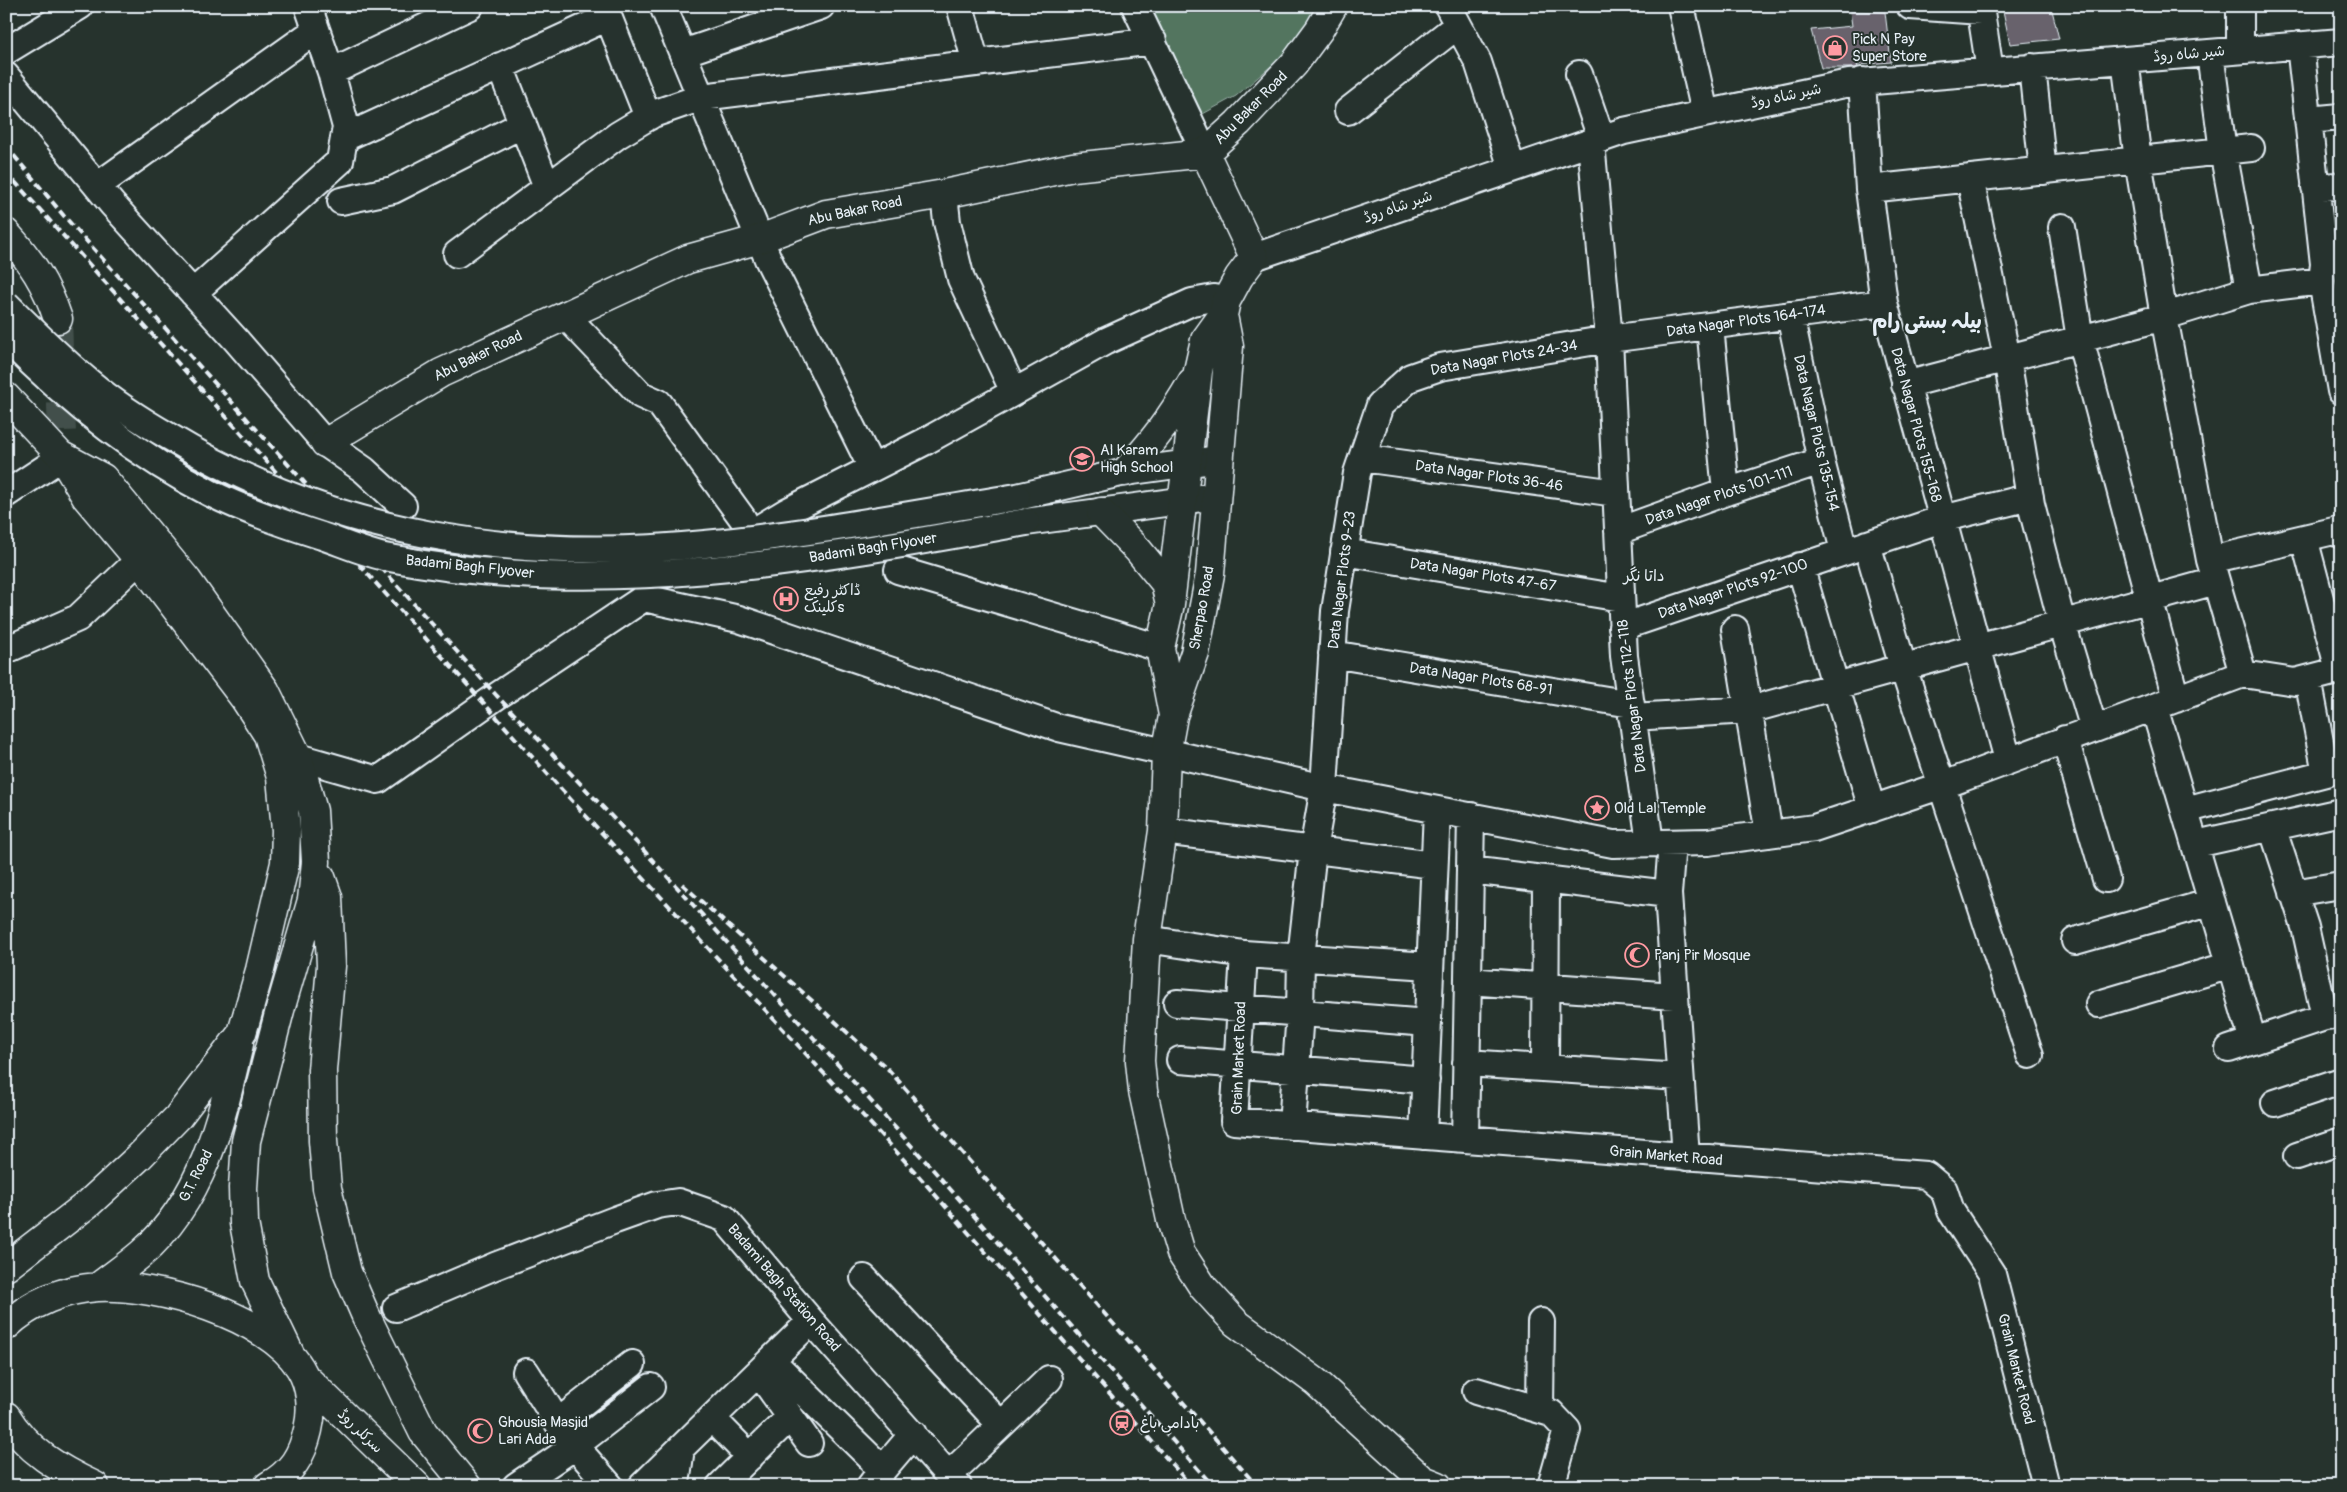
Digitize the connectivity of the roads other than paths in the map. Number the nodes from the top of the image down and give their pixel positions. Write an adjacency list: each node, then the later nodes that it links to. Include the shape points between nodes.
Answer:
1 (470, 6): 27 (street)
2 (663, 6): 20 (street)
3 (960, 6): 23 (street)
4 (1135, 6): 15 (street)
5 (1333, 6): 42 (main road, Abu Bakar Road, via 1294,64)
6 (1681, 6): 33 (street)
7 (1910, 6): 10 (street)
8 (2240, 6): 18 (street)
9 (808, 9): 20 (street)
10 (1980, 9): 26 (street)
11 (65, 10): 19 (street)
12 (606, 12): 24 (street); 34 (street)
13 (1453, 15): 32 (street); 44 (street, via 1478,62)
14 (312, 18): 27 (street); 47 (street)
15 (1153, 41): 23 (street); 42 (street)
16 (2341, 42): 17 (street, شیر شاہ روڈ)
17 (2300, 45): 18 (street, شیر شاہ روڈ); 36 (street)
18 (2240, 50): 21 (street, شیر شاہ روڈ)
19 (6, 51)
20 (683, 53): 31 (street)
21 (2210, 53): 22 (street, شیر شاہ روڈ); 41 (street)
22 (2125, 60): 25 (street, شیر شاہ روڈ); 43 (street)
23 (976, 63): 31 (street)
24 (500, 66): 37 (street); 38 (street)
25 (2032, 68): 26 (street, شیر شاہ روڈ); 45 (street)
26 (1990, 71): 30 (street, شیر شاہ روڈ)
27 (331, 72): 38 (street, via 346,127)
28 (1579, 74): 39 (street, Data Nagar Plots 112-118)
29 (6, 76): 47 (street)
30 (1862, 82): 33 (street, شیر شاہ روڈ); 51 (street, Data Nagar Plots 155-168)
31 (702, 97): 34 (street); 56 (street)
32 (1348, 111)
33 (1705, 113): 39 (street, شیر شاہ روڈ, via 1624,130)
34 (648, 117): 49 (street)
35 (2341, 117): 36 (street)
36 (2308, 120): 50 (street)
37 (522, 124): 49 (street); 53 (street, via 393,190)
38 (344, 138): 61 (street, via 340,161)
39 (1596, 140): 44 (street, شیر شاہ روڈ); 72 (street, Data Nagar Plots 112-118)
40 (2251, 148): 41 (street)
41 (2223, 151): 43 (street); 60 (street)
42 (1205, 153): 52 (main road, Abu Bakar Road, via 1073,167); 58 (main road)
43 (2138, 160): 45 (street); 67 (street)
44 (1512, 168): 58 (street, شیر شاہ روڈ)
45 (2043, 170): 46 (street)
46 (1970, 178): 51 (street); 74 (street)
47 (97, 186): 61 (street)
48 (2341, 186): 50 (street)
49 (547, 187): 57 (street)
50 (2315, 187): 59 (street, via 2324,264)
51 (1869, 189): 62 (street, Data Nagar Plots 155-168)
52 (944, 194): 56 (main road, Abu Bakar Road, via 826,214); 78 (street, via 947,222 961,279)
53 (341, 201)
54 (2062, 227): 73 (street)
55 (6, 233): 68 (main road, via 24,252 48,290)
56 (760, 239): 65 (main road, Abu Bakar Road, via 688,259); 87 (street)
57 (457, 254)
58 (1254, 257): 64 (main road)
59 (2322, 281): 60 (street); 70 (street)
60 (2249, 290): 67 (street)
61 (193, 293): 81 (street)
62 (1884, 302): 66 (street, Data Nagar Plots 164-174); 76 (street, Data Nagar Plots 155-168)
63 (6, 304): 88 (street, Badami Bagh Flyover, bridge, via 90,383 194,452 248,480 330,511 402,530 471,542 558,549 704,544 838,527 1016,497)
64 (1224, 308): 75 (main road, via 1205,340); 78 (street, via 1214,298 1192,302 1106,341); 84 (main road, Sherpao Road, via 1229,346)
65 (565, 315): 81 (main road, Abu Bakar Road, via 441,374); 97 (street, via 641,395 659,403)
66 (1790, 315): 69 (street, Data Nagar Plots 164-174); 85 (street, Data Nagar Plots 135-154)
67 (2164, 316): 73 (street); 107 (street)
68 (58, 320)
69 (1710, 326): 72 (street, Data Nagar Plots 164-174); 89 (street)
70 (2336, 328): 77 (street)
71 (6, 338): 96 (street, Badami Bagh Flyover, bridge, via 47,379 102,424 209,492 268,518 388,558 498,573 639,575 876,549)
72 (1609, 339): 80 (street, Data Nagar Plots 24-34, via 1440,367 1411,377); 91 (street, Data Nagar Plots 112-118)
73 (2080, 339): 74 (street); 110 (street)
74 (2007, 358): 76 (street); 93 (street)
75 (1198, 371): 86 (main road, Sherpao Road); 88 (main road, via 1170,419)
76 (1906, 384): 98 (street, Data Nagar Plots 155-168)
77 (2341, 391)
78 (1014, 392): 87 (street)
79 (6, 397): 82 (main road)
80 (1380, 405): 83 (street, Data Nagar Plots 9-23)
81 (326, 443): 95 (street, via 364,470)
82 (62, 445): 90 (street); 104 (main road, G.T. Road, via 86,497); 131 (main road, via 102,478 188,580 265,690)
83 (1362, 458): 91 (street, Data Nagar Plots 36-46); 103 (street, Data Nagar Plots 9-23)
84 (1220, 459): 86 (street, Badami Bagh Flyover); 92 (main road, Sherpao Road)
85 (1821, 461): 89 (street, Data Nagar Plots 101-111); 102 (street, Data Nagar Plots 135-154)
86 (1187, 463): 88 (street, Badami Bagh Flyover); 94 (main road, Sherpao Road)
87 (872, 468): 108 (street, via 786,512)
88 (1124, 472)
89 (1726, 492): 99 (street, Data Nagar Plots 101-111)
90 (6, 494)
91 (1616, 494): 99 (street, Data Nagar Plots 112-118)
92 (1216, 496): 94 (street, Badami Bagh Flyover); 127 (main road, Sherpao Road, via 1210,574 1195,653)
93 (2030, 497): 98 (street, Data Nagar Plots 92-100); 112 (street)
94 (1183, 500): 96 (street, Badami Bagh Flyover); 111 (main road, Sherpao Road)
95 (403, 506)
96 (1101, 512): 111 (main road, via 1165,583)
97 (743, 519)
98 (1942, 520): 102 (street, Data Nagar Plots 92-100); 115 (street, Data Nagar Plots 155-168)
99 (1618, 531): 109 (street, Data Nagar Plots 112-118)
100 (2341, 535): 101 (street, Data Nagar Plots 68-91, via 2338,530)
101 (2304, 538): 107 (street, Data Nagar Plots 68-91); 120 (street)
102 (1856, 547): 105 (street, Data Nagar Plots 92-100); 119 (street, Data Nagar Plots 135-154)
103 (1344, 552): 109 (street, Data Nagar Plots 47-67); 118 (street, Data Nagar Plots 9-23)
104 (139, 560): 117 (street, via 78,618); 170 (main road, G.T. Road, via 244,698 268,735 281,777 285,798 285,863)
105 (1800, 566): 113 (street, Data Nagar Plots 92-100); 123 (street)
106 (898, 570): 116 (street)
107 (2213, 570): 110 (street, Data Nagar Plots 68-91); 121 (street)
108 (644, 598): 130 (street, via 739,619 1059,728); 131 (street, via 378,780)
109 (1621, 598): 113 (street, Data Nagar Plots 112-118)
110 (2150, 599): 112 (street, Data Nagar Plots 68-91); 124 (street)
111 (1170, 604): 116 (main road, Sherpao Road)
112 (2062, 623): 115 (street, Data Nagar Plots 68-91); 128 (street)
113 (1622, 627): 126 (street, Data Nagar Plots 112-118)
114 (1735, 629): 125 (street)
115 (1977, 647): 119 (street, Data Nagar Plots 68-91); 132 (street, Data Nagar Plots 155-168)
116 (1160, 648): 127 (main road, Sherpao Road)
117 (6, 650)
118 (1332, 654): 126 (street, Data Nagar Plots 68-91); 134 (street, Data Nagar Plots 9-23)
119 (1903, 667): 123 (street, Data Nagar Plots 68-91); 133 (street, Data Nagar Plots 135-154)
120 (2340, 670): 122 (street)
121 (2243, 674): 122 (street, via 2295,682); 124 (street)
122 (2308, 679): 137 (street, via 2326,773)
123 (1835, 686): 125 (street, Data Nagar Plots 68-91); 135 (street)
124 (2165, 703): 128 (street); 137 (street)
125 (1748, 710): 126 (street, Data Nagar Plots 68-91); 142 (street)
126 (1632, 711): 143 (street, Data Nagar Plots 112-118)
127 (1173, 716): 130 (main road, Sherpao Road)
128 (2094, 728): 129 (street)
129 (2065, 739): 132 (street); 149 (street)
130 (1166, 754): 134 (street); 141 (main road, Sherpao Road)
131 (298, 757): 146 (main road, via 313,811)
132 (2008, 760): 133 (street)
133 (1942, 785): 135 (street); 173 (street, Data Nagar Plots 135-154)
134 (1324, 788): 136 (street); 145 (street, Data Nagar Plots 9-23)
135 (1872, 809): 142 (street, via 1814,828)
136 (1437, 810): 139 (street); 147 (street)
137 (2185, 810): 144 (street)
138 (2341, 812): 140 (street)
139 (1471, 816): 143 (street, via 1613,844); 148 (street)
140 (2272, 827): 144 (street); 152 (street)
141 (1163, 831): 145 (street); 155 (main road, Sherpao Road)
142 (1769, 834): 143 (street, via 1708,842)
143 (1661, 843): 153 (street, Data Nagar Plots 112-118)
144 (2196, 844): 154 (street)
145 (1313, 850): 147 (street); 158 (street, Data Nagar Plots 9-23)
146 (316, 862): 197 (main road, via 312,900 246,1140 243,1188 244,1224 255,1281); 221 (main road, via 328,897 331,966 322,1070 323,1140 327,1188 347,1272 423,1432)
147 (1434, 865): 160 (street)
148 (1470, 870): 150 (street); 161 (street)
149 (2106, 879)
150 (1546, 880): 153 (street); 162 (street)
151 (2341, 885): 152 (street)
152 (2294, 893): 168 (street)
153 (1668, 894): 163 (street, Data Nagar Plots 112-118)
154 (2212, 902): 156 (street); 159 (street)
155 (1147, 939): 157 (street); 217 (main road, Sherpao Road, via 1140,1060 1143,1091 1181,1253 1203,1287 1236,1323 1316,1382)
156 (2075, 941)
157 (1244, 954): 158 (street); 166 (street, Grain Market Road)
158 (1301, 958): 160 (street); 167 (street, Data Nagar Plots 9-23)
159 (2231, 965): 165 (street); 171 (street)
160 (1430, 966): 169 (street)
161 (1468, 981): 162 (street); 175 (street)
162 (1545, 987): 163 (street); 177 (street)
163 (1674, 996): 179 (street, Data Nagar Plots 112-118)
164 (1177, 1003): 166 (street)
165 (2099, 1004)
166 (1241, 1008): 167 (street); 176 (street, Grain Market Road)
167 (1300, 1012): 169 (street); 178 (street, Data Nagar Plots 9-23)
168 (2333, 1016): 171 (street)
169 (1428, 1023): 180 (street)
170 (242, 1033): 189 (main road, via 178,1118 138,1158 89,1203); 191 (main road, G.T. Road, via 223,1113 195,1185 170,1222 141,1254)
171 (2253, 1041): 172 (street)
172 (2229, 1050)
173 (2030, 1055)
174 (1180, 1060): 176 (street)
175 (1466, 1063): 177 (street); 185 (street)
176 (1238, 1064): 178 (street); 183 (street, Grain Market Road, via 1234,1121)
177 (1544, 1068): 179 (street)
178 (1295, 1069): 180 (street); 183 (street, Data Nagar Plots 9-23)
179 (1680, 1078): 188 (street, Data Nagar Plots 112-118)
180 (1426, 1080): 184 (street)
181 (2341, 1081): 182 (street)
182 (2275, 1104)
183 (1292, 1126): 184 (street, Grain Market Road)
184 (1424, 1136): 185 (street, Grain Market Road)
185 (1465, 1139): 188 (street, Grain Market Road)
186 (2341, 1141): 187 (street)
187 (2296, 1156)
188 (1686, 1158): 227 (street, Grain Market Road, via 1926,1175 1944,1190 1951,1211 1992,1274)
189 (6, 1267)
190 (864, 1278): 208 (street)
191 (98, 1287): 195 (main road, via 48,1298); 197 (main road, سرکلر روڈ, via 156,1293 206,1307 267,1335)
192 (396, 1308): 193 (street, Badami Bagh Station Road, via 615,1220 657,1205 678,1202 724,1218)
193 (811, 1321): 198 (street); 209 (street, Badami Bagh Station Road)
194 (1541, 1322): 203 (street)
195 (6, 1326)
196 (632, 1364): 207 (street)
197 (297, 1366): 219 (main road, via 311,1402 305,1446 292,1469); 220 (main road, سرکلر روڈ)
198 (765, 1366): 205 (street); 206 (street); 214 (street, via 874,1460)
199 (526, 1372): 207 (street)
200 (1049, 1379): 208 (street)
201 (651, 1387): 211 (street)
202 (1476, 1391): 203 (street)
203 (1540, 1410): 226 (street, via 1551,1413 1567,1430)
204 (6, 1416): 218 (main road, via 32,1449 49,1462)
205 (790, 1417): 210 (street); 213 (street)
206 (712, 1418): 212 (street); 213 (street)
207 (558, 1422): 211 (street)
208 (1001, 1425): 215 (street)
209 (913, 1434): 214 (street); 215 (street, Badami Bagh Station Road)
210 (810, 1443)
211 (575, 1446): 222 (street); 223 (street)
212 (681, 1448): 224 (street); 225 (street, via 677,1477)
213 (750, 1457): 216 (street)
214 (875, 1480)
215 (953, 1480)
216 (730, 1482)
217 (1428, 1484)
218 (95, 1486)
219 (268, 1486)
220 (417, 1486)
221 (467, 1486)
222 (516, 1486)
223 (610, 1486)
224 (642, 1486)
225 (672, 1486)
226 (1551, 1486)
227 (2046, 1486)

